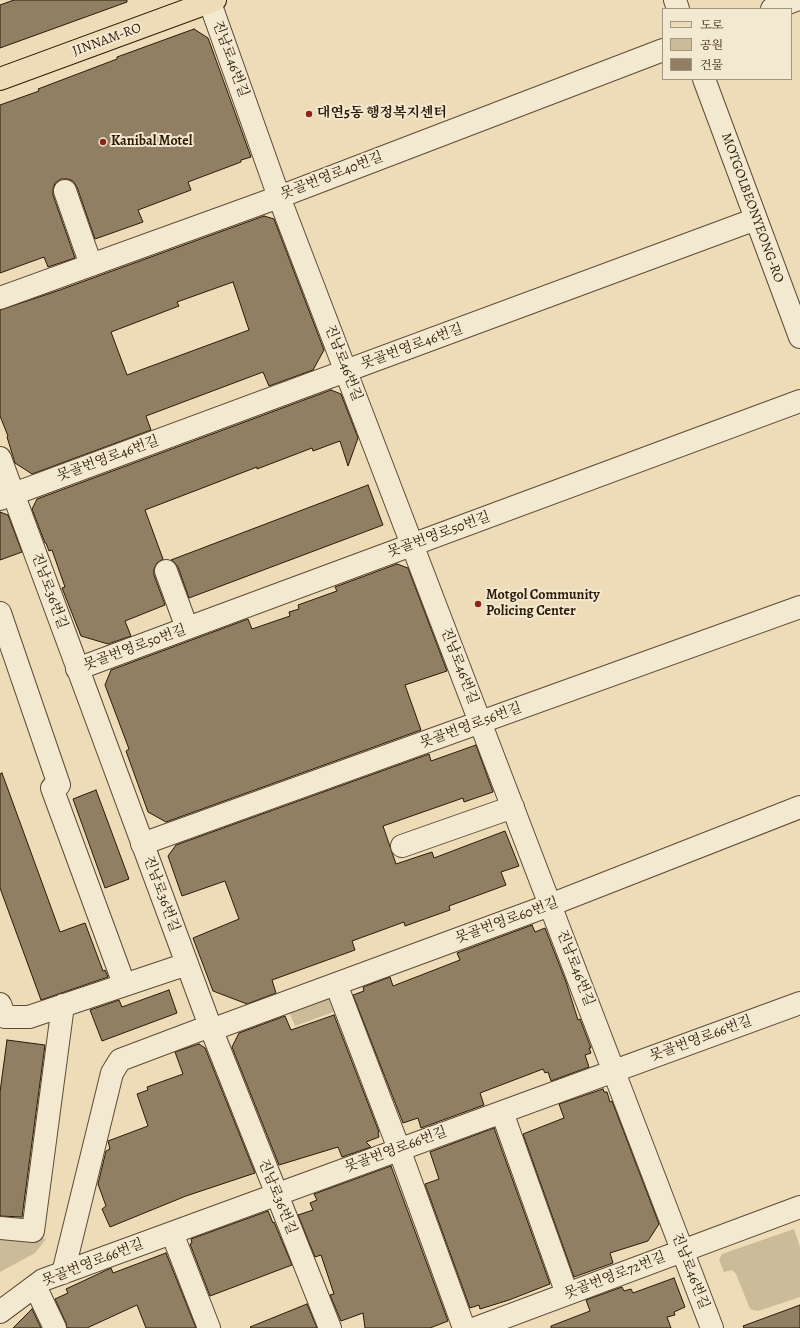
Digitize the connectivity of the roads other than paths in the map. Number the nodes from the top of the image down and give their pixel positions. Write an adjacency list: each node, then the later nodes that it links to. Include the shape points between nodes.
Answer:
1 (796, 0): 3 (street)
2 (211, 1): 5 (main road, JINNAM-RO); 8 (street, 진남로46번길)
3 (775, 8)
4 (662, 50): 8 (street, 못골번영로40번길)
5 (0, 79)
6 (704, 80): 9 (street, MOTGOLBEONYEONG-RO)
7 (65, 191): 10 (street)
8 (280, 197): 10 (street, 못골번영로40번길); 13 (street, 진남로46번길)
9 (756, 220): 12 (street, MOTGOLBEONYEONG-RO); 13 (street, 못골번영로46번길)
10 (91, 265): 11 (street, 못골번영로40번길)
11 (0, 298)
12 (800, 337)
13 (346, 371): 16 (street, 못골번영로46번길); 17 (street, 진남로46번길)
14 (800, 401): 17 (street, 못골번영로50번길)
15 (0, 458): 16 (street, 진남로36번길)
16 (7, 497): 22 (street, 진남로36번길)
17 (413, 545): 21 (street, 못골번영로50번길); 23 (street, 진남로46번길)
18 (166, 571): 21 (street)
19 (800, 607): 23 (street, 못골번영로56번길)
20 (0, 613): 30 (street, via 59,785 52,788)
21 (187, 628): 22 (street, 못골번영로50번길)
22 (77, 669): 26 (street, 진남로36번길)
23 (480, 722): 24 (street, 진남로46번길); 26 (street, 못골번영로56번길)
24 (513, 807): 27 (street); 28 (street, 진남로46번길)
25 (800, 807): 28 (street, 못골번영로60번길)
26 (142, 844): 29 (street, 진남로36번길)
27 (402, 846)
28 (550, 905): 31 (street, 못골번영로60번길); 36 (street, 진남로46번길)
29 (187, 964): 30 (street); 35 (street, 진남로36번길)
30 (124, 984): 33 (street)
31 (336, 984): 35 (street, 못골번영로60번길); 38 (street)
32 (800, 1002): 36 (street, 못골번영로66번길)
33 (64, 1005): 34 (street, via 29,1016); 41 (street, via 33,1231)
34 (2, 1013)
35 (210, 1028): 39 (street, 진남로36번길); 44 (street, 못골번영로60번길, via 120,1060 112,1073)
36 (614, 1071): 37 (street, 못골번영로66번길); 43 (street, 진남로46번길)
37 (502, 1112): 38 (street, 못골번영로66번길); 46 (street)
38 (399, 1149): 39 (street, 못골번영로66번길); 51 (street)
39 (276, 1195): 42 (street, 못골번영로66번길); 50 (street, 진남로36번길)
40 (800, 1207): 43 (street, 못골번영로72번길)
41 (0, 1228)
42 (172, 1232): 44 (street, 못골번영로66번길); 49 (street)
43 (682, 1250): 46 (street, 못골번영로72번길); 53 (street, 진남로46번길)
44 (63, 1273): 45 (street, 못골번영로66번길, via 43,1280)
45 (35, 1286): 47 (street, 못골번영로66번길); 48 (street)
46 (568, 1294): 52 (street, 못골번영로72번길)
47 (0, 1312)
48 (54, 1328)
49 (209, 1328)
50 (330, 1328)
51 (464, 1328)
52 (476, 1328)
53 (712, 1328)

